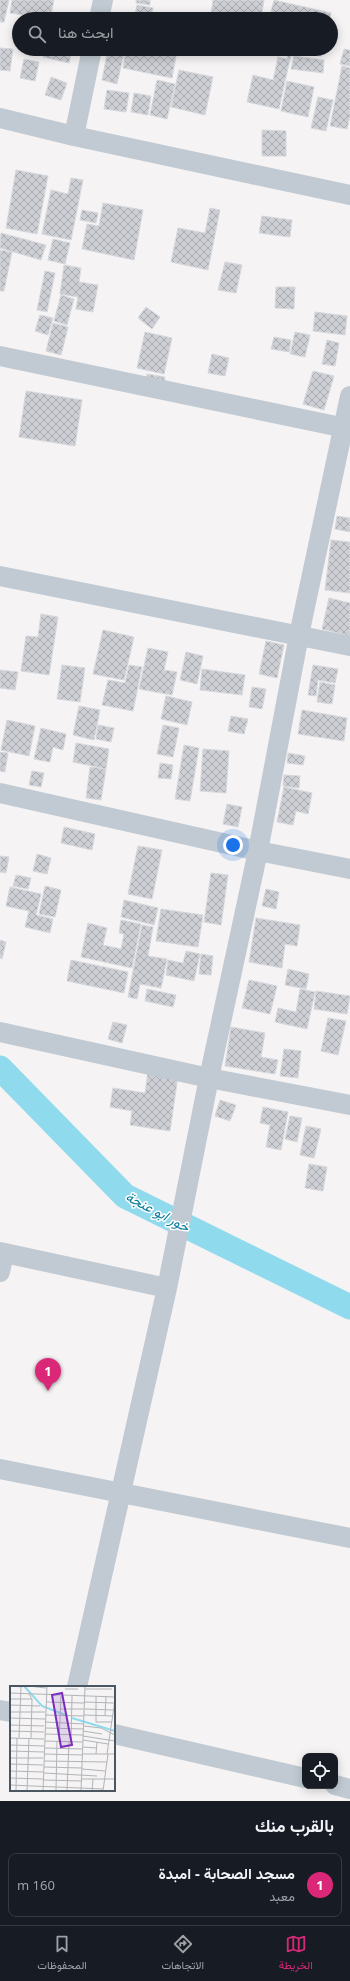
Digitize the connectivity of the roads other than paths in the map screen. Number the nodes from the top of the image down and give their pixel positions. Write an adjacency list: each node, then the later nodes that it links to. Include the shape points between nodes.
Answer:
1 (102, 0): 2 (street)
2 (100, 12)
3 (91, 56): 5 (street)
4 (1, 122): 5 (street)
5 (74, 136): 6 (street)
6 (350, 195)
7 (0, 356): 9 (street)
8 (350, 396): 9 (street)
9 (347, 429): 11 (street)
10 (0, 576): 11 (street)
11 (300, 636): 12 (street); 14 (street)
12 (350, 646)
13 (0, 793): 14 (street)
14 (258, 851): 15 (street); 17 (street)
15 (350, 869)
16 (0, 1032): 17 (street)
17 (209, 1078): 18 (street); 20 (street)
18 (350, 1105)
19 (1, 1259): 20 (street)
20 (167, 1288): 22 (street)
21 (0, 1469): 22 (street)
22 (120, 1493): 23 (street); 24 (street)
23 (350, 1538)
24 (77, 1686)
25 (0, 1710): 26 (street)
26 (10, 1712)
27 (115, 1734): 28 (street)
28 (302, 1777)
29 (338, 1786): 30 (street)
30 (350, 1789)

